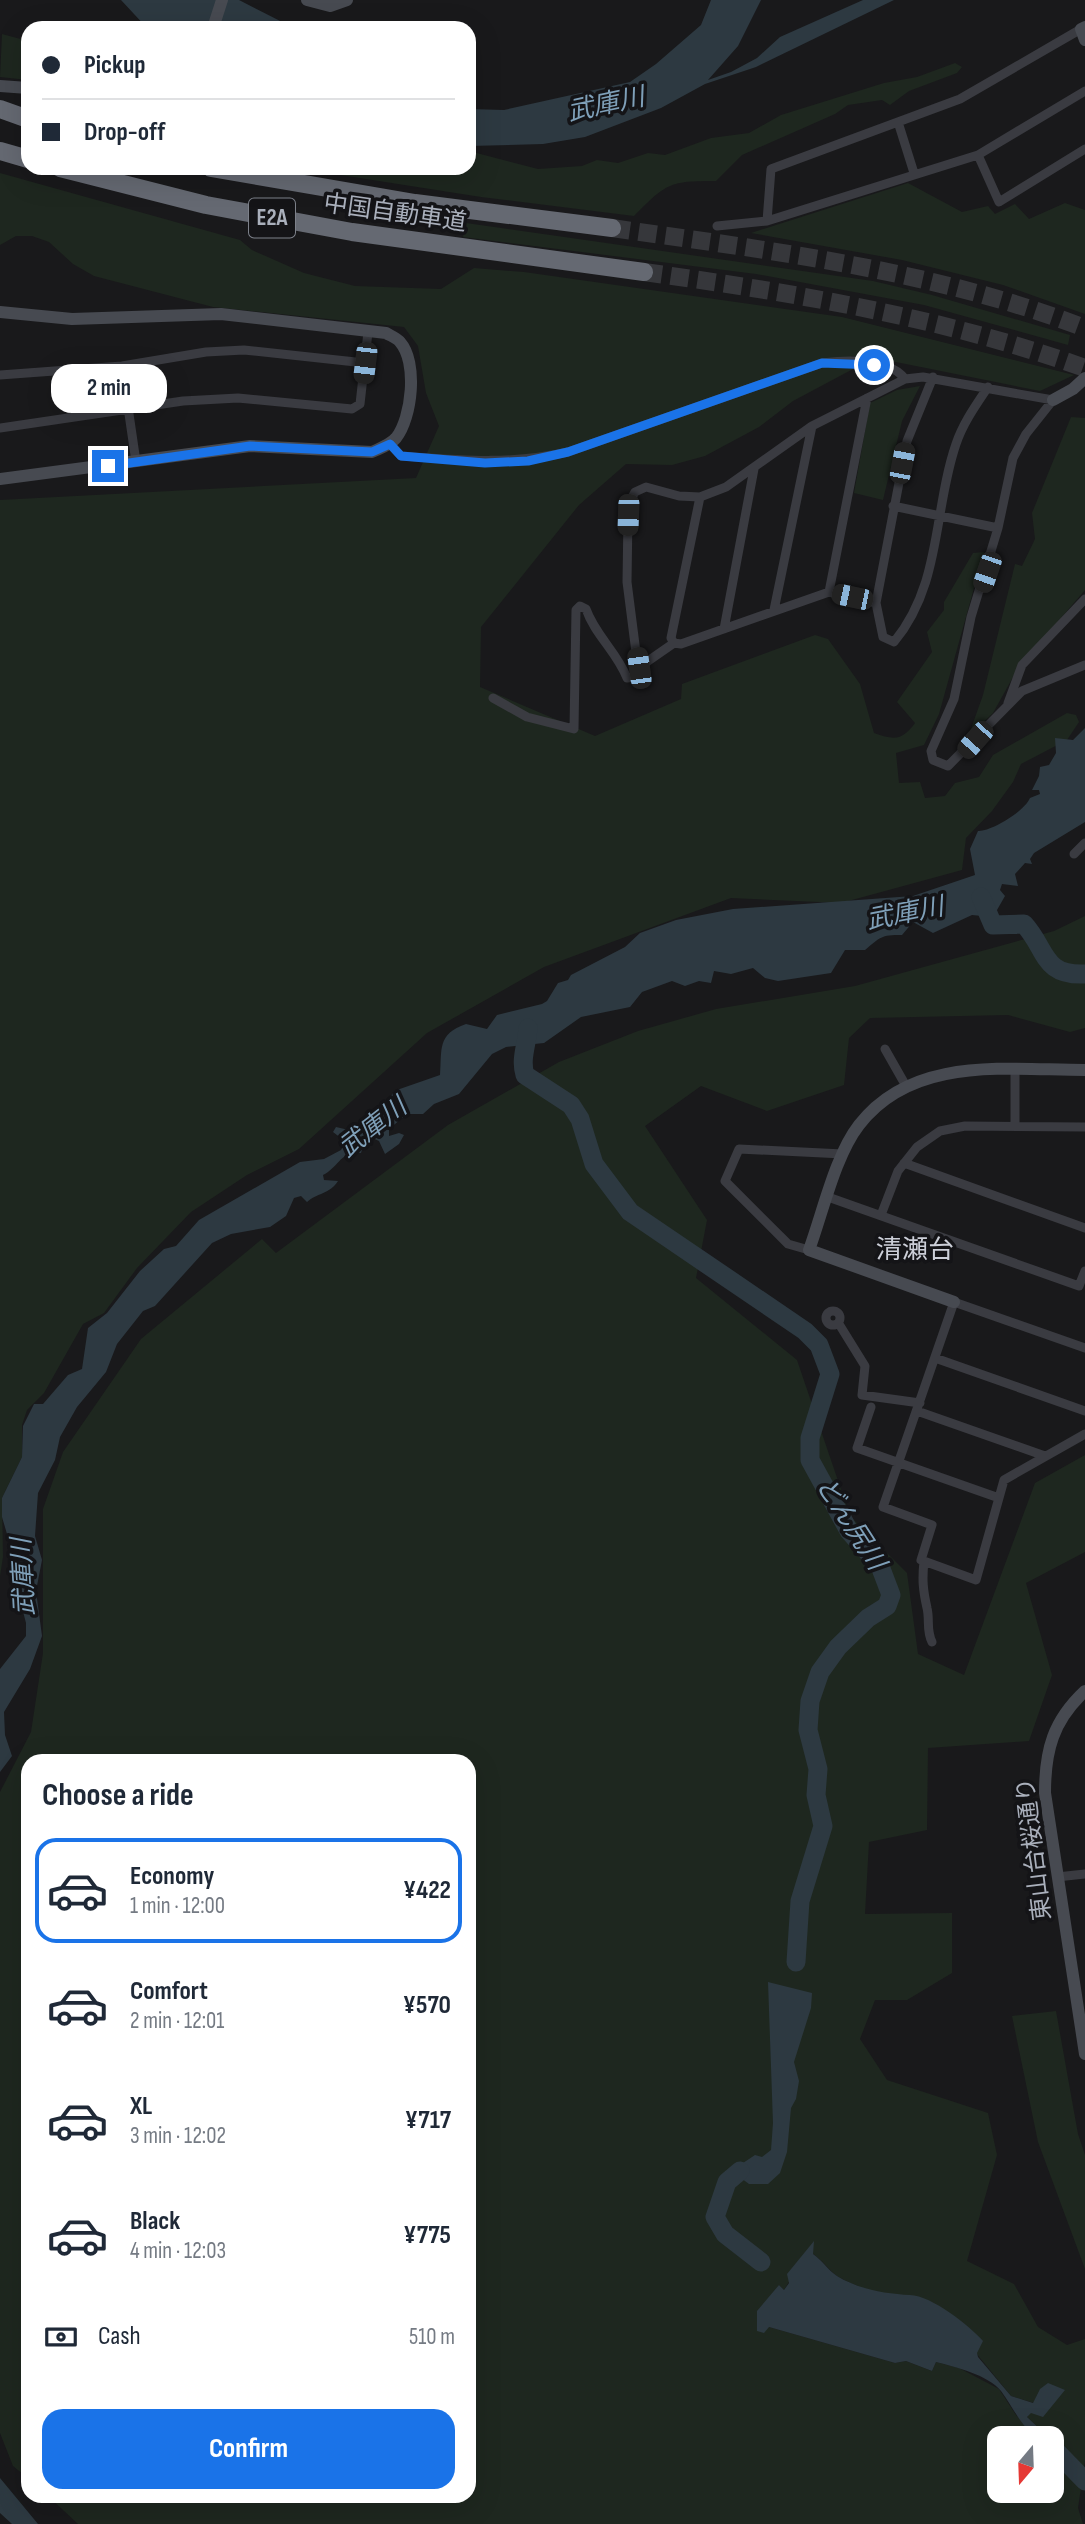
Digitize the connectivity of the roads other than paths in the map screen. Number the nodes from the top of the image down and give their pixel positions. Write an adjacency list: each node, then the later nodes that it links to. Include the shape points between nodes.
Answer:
1 (222, 0): 4 (street)
2 (307, 0): 3 (street, via 330,6)
3 (347, 0)
4 (215, 21)
5 (1084, 32): 11 (street, via 960,99)
6 (0, 86): 7 (street)
7 (21, 88)
8 (1085, 91): 14 (street)
9 (0, 109): 10 (highway)
10 (21, 116)
11 (898, 122): 16 (street); 19 (street, via 771,169)
12 (1085, 149): 14 (street, via 999,202)
13 (0, 151): 15 (highway)
14 (978, 155): 16 (street)
15 (21, 157)
16 (914, 173): 19 (street)
17 (90, 175): 22 (highway, 中国自動車道 / E2A, via 277,219)
18 (252, 175): 21 (highway, 中国自動車道 / E2A, via 415,203)
19 (767, 221): 20 (street)
20 (717, 226)
21 (612, 228)
22 (644, 272)
23 (0, 312): 24 (street, via 72,319 221,314)
24 (368, 332): 25 (street); 37 (street, via 386,333 400,341 408,361 408,414)
25 (365, 363): 26 (street, via 244,351 206,352); 34 (street, via 360,404 352,409 238,398)
26 (122, 366): 27 (street); 34 (street)
27 (0, 375)
28 (933, 377): 30 (street); 31 (street); 42 (street, via 906,441)
29 (1085, 377): 33 (street)
30 (905, 379): 32 (street); 37 (street, via 893,368 822,363 568,452 528,461 485,463 401,456)
31 (988, 387): 33 (street); 43 (street, via 956,444)
32 (867, 398): 35 (street); 45 (street)
33 (1053, 400): 44 (street, via 1013,458)
34 (128, 410): 36 (street); 38 (street)
35 (812, 426): 39 (street); 48 (street)
36 (0, 428)
37 (390, 444): 38 (street, via 372,452 250,446)
38 (136, 462): 40 (street)
39 (754, 470): 41 (street); 49 (street)
40 (0, 480)
41 (700, 497): 50 (street, via 671,638); 52 (street, via 669,495 646,487 630,500 627,582)
42 (893, 506): 43 (street); 47 (street)
43 (941, 516): 44 (street); 47 (street, via 923,597 894,642 884,637)
44 (998, 528): 54 (street, via 971,617 954,699 931,751 933,760 948,766 957,760)
45 (829, 592): 47 (street); 48 (street)
46 (1085, 600): 54 (street, via 1022,665)
47 (876, 603)
48 (774, 610): 49 (street)
49 (724, 629): 50 (street)
50 (674, 643): 52 (street)
51 (1085, 665): 54 (street, via 1022,691)
52 (639, 668): 53 (street, via 636,677 627,678 621,660 580,606 576,610 574,729 527,716)
53 (493, 698)
54 (1006, 709)
55 (1085, 843): 56 (street)
56 (1074, 854)
57 (885, 1049): 60 (street)
58 (1015, 1070): 59 (street); 60 (street, via 940,1073); 61 (street)
59 (1085, 1070)
60 (906, 1086): 63 (street, via 858,1126)
61 (1015, 1126): 62 (street); 64 (street, via 940,1131)
62 (1085, 1127)
63 (843, 1154): 65 (street); 68 (street, via 739,1149 725,1181 788,1244)
64 (904, 1163): 66 (street); 67 (street)
65 (828, 1197): 66 (street); 68 (street)
66 (881, 1215): 69 (street, via 1079,1286)
67 (1085, 1228)
68 (809, 1250): 70 (street)
69 (1085, 1271)
70 (954, 1302): 72 (street); 73 (street)
71 (839, 1324): 75 (street, via 865,1366 862,1395)
72 (1085, 1348)
73 (935, 1358): 75 (street); 76 (street)
74 (871, 1407): 79 (street, via 857,1448)
75 (918, 1407): 78 (street); 79 (street)
76 (1085, 1411)
77 (1085, 1434): 78 (street)
78 (1045, 1456): 80 (street, via 1004,1480)
79 (899, 1462): 80 (street); 81 (street, via 883,1507 932,1525)
80 (999, 1498): 81 (street, via 976,1580)
81 (924, 1561): 82 (street, via 921,1589)
82 (932, 1642)
83 (1085, 1691): 85 (street, 東山台桜通り, via 1056,1727 1045,1760)
84 (1085, 1874): 85 (street)
85 (1057, 1877): 86 (street, 東山台桜通り)
86 (1085, 2054)

